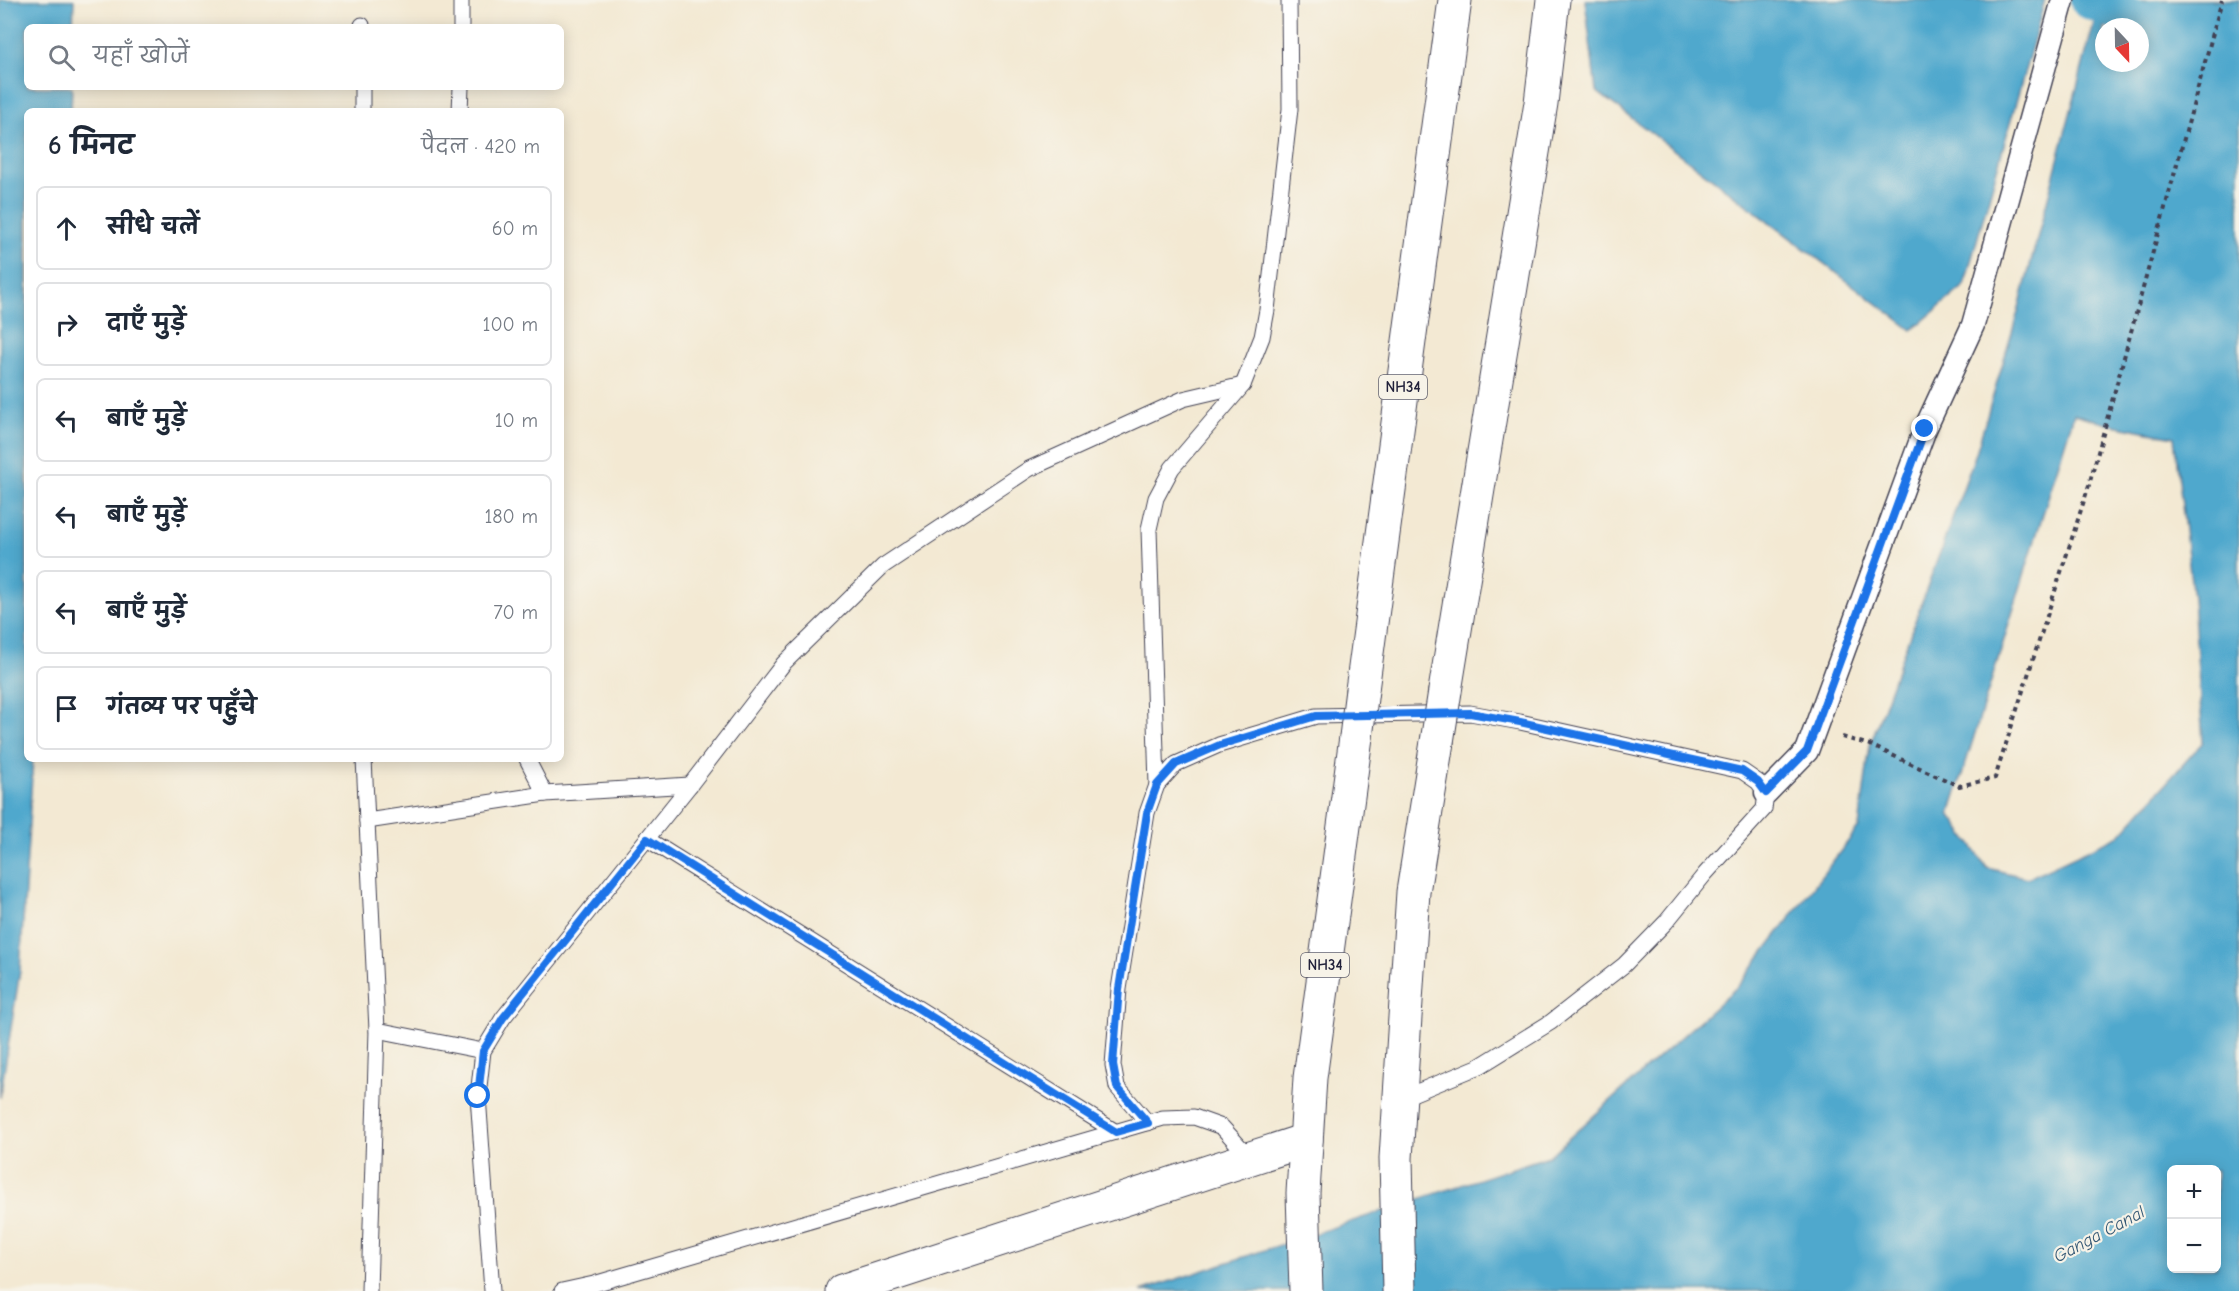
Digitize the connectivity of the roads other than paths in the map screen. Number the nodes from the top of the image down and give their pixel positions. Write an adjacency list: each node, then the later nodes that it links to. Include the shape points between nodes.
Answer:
1 (461, 0): 6 (lane)
2 (1289, 0): 11 (lane, via 1290,109 1267,310 1262,337)
3 (1455, 0): 25 (main road, NH34, bridge, via 1310,1078)
4 (1553, 0): 22 (main road, bridge, via 1541,103 1413,892)
5 (2063, 0): 16 (street, via 1973,325 1925,429 1807,751)
6 (461, 24)
7 (362, 90): 9 (lane)
8 (461, 90): 10 (lane)
9 (362, 108)
10 (460, 108)
11 (1244, 385): 14 (lane, via 1183,399 1029,469 883,566 784,663); 15 (lane, via 1172,468 1156,498 1149,529)
12 (364, 762): 18 (lane)
13 (529, 762): 17 (lane)
14 (690, 785): 17 (lane); 19 (lane)
15 (1157, 785): 16 (lane, via 1176,764 1220,745 1316,716 1470,713 1742,771); 23 (lane, via 1147,813 1137,872 1119,989 1113,1065 1117,1087)
16 (1766, 793): 22 (lane, via 1764,809 1624,965 1551,1022 1480,1066)
17 (545, 794): 18 (lane)
18 (367, 821): 20 (lane)
19 (647, 839): 21 (lane, via 503,1018); 24 (lane)
20 (377, 1030): 21 (lane); 27 (lane)
21 (483, 1051): 28 (lane, via 478,1096)
22 (1400, 1099): 32 (main road, via 1396,1158)
23 (1148, 1123): 24 (lane); 26 (lane, via 1163,1118 1194,1117 1222,1127)
24 (1116, 1132): 29 (lane)
25 (1306, 1140): 26 (main road); 31 (main road, NH34)
26 (1250, 1158): 30 (main road)
27 (369, 1291)
28 (492, 1291)
29 (562, 1291)
30 (842, 1291)
31 (1306, 1291)
32 (1399, 1291)

